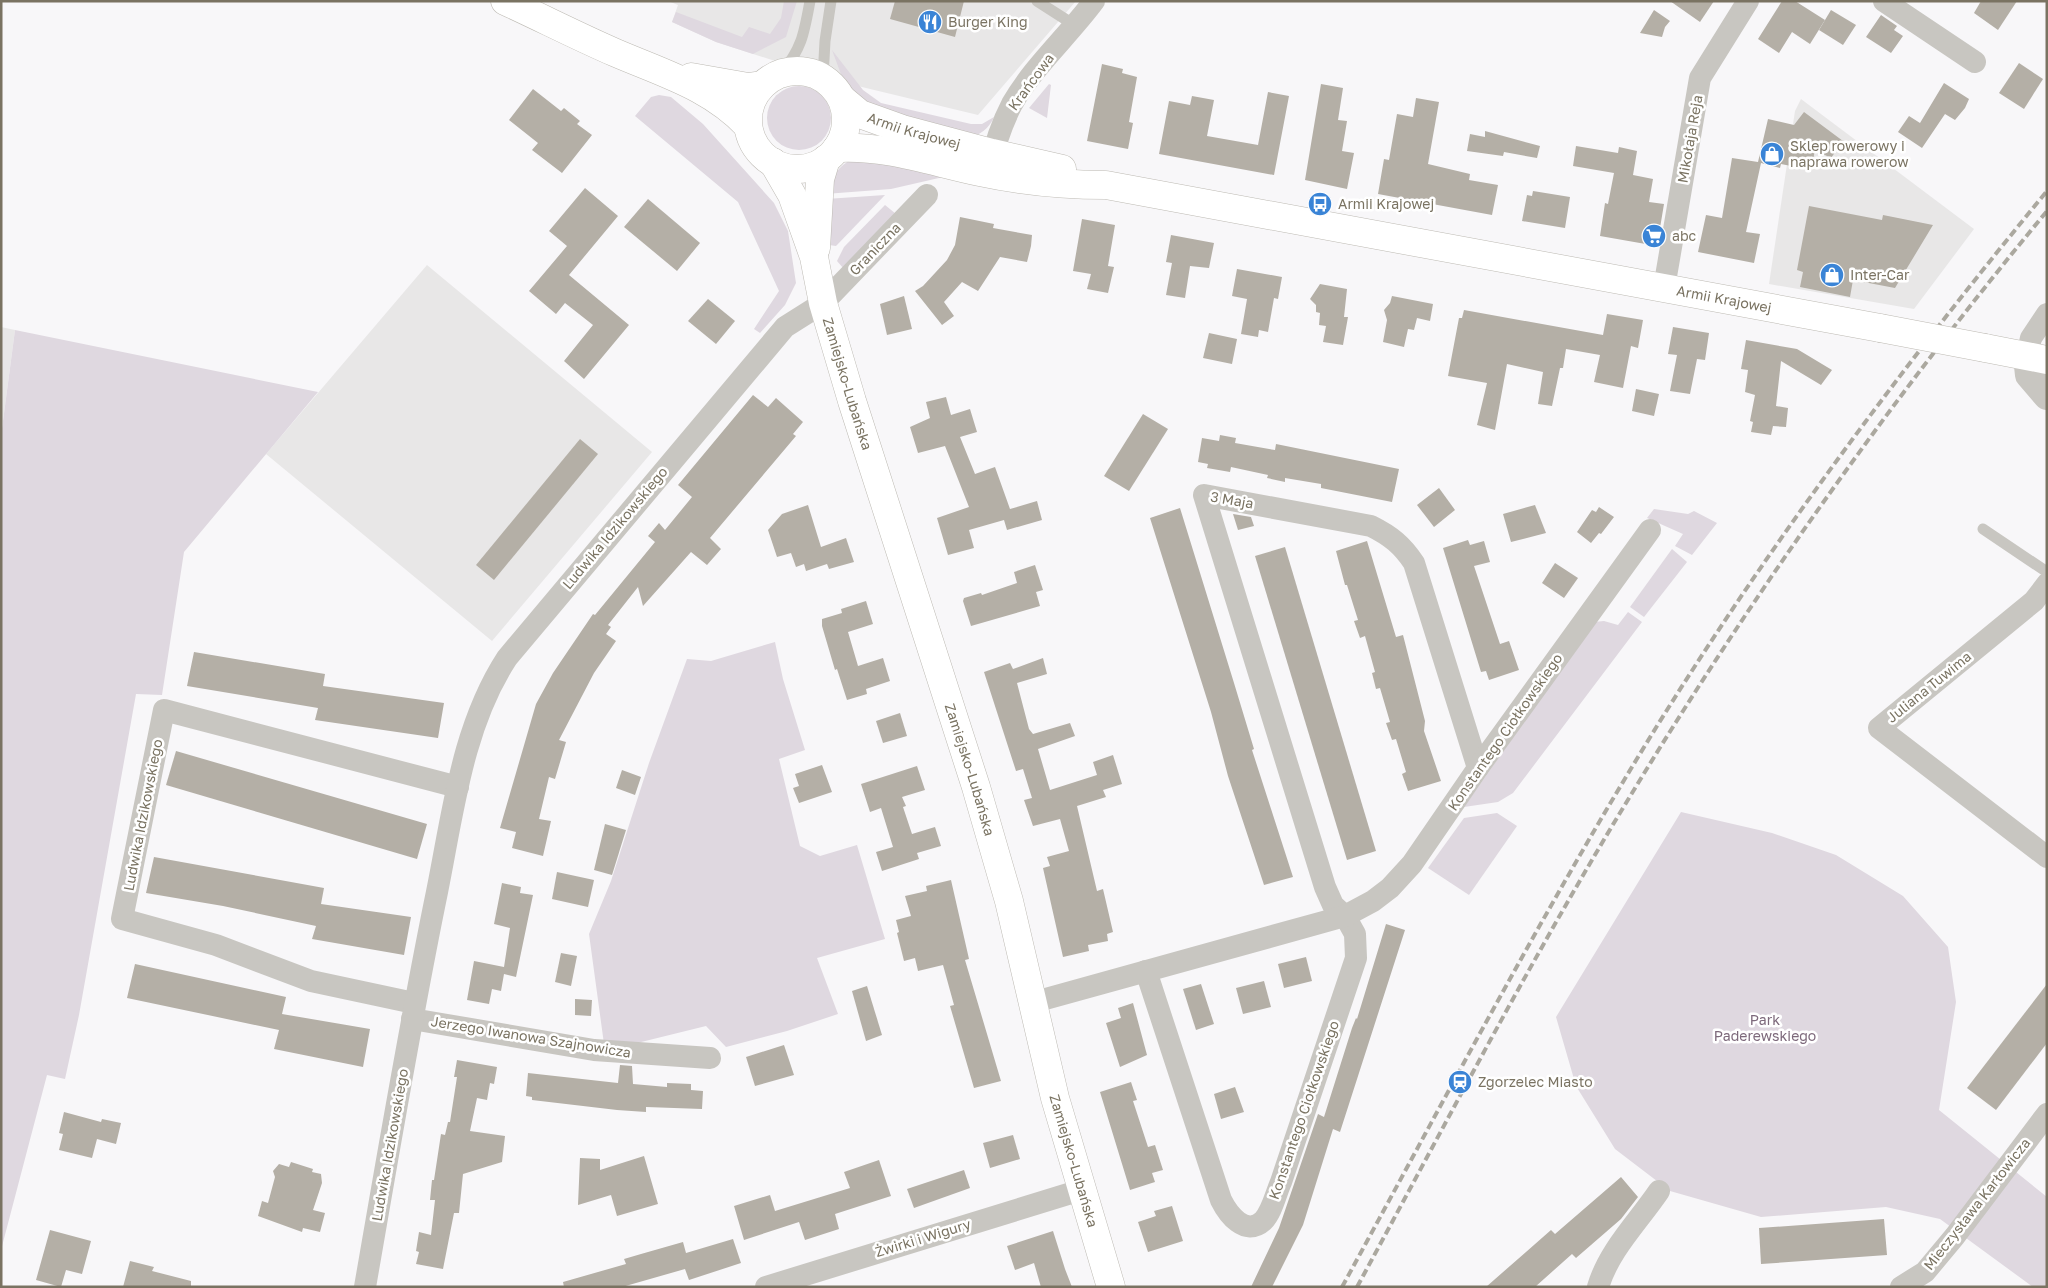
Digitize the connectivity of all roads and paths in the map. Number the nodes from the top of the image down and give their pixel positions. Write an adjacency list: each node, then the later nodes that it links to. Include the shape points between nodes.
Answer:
1 (505, 1): 10 (main road, via 617,53)
2 (810, 1): 12 (lane, via 796,55)
3 (831, 1): 11 (lane)
4 (1038, 1): 8 (lane)
5 (1094, 1): 8 (street, Krańcowa)
6 (1748, 1): 20 (street, Mikołaja Reja, via 1700,78)
7 (1884, 1): 9 (street)
8 (1076, 26): 17 (street, Krańcowa, via 1013,103 1000,129)
9 (1975, 62)
10 (672, 74): 12 (main road, via 748,87); 14 (main road, via 726,105)
11 (823, 78): 12 (main road, via 802,72); 13 (main road)
12 (771, 79): 14 (main road, via 752,101)
13 (842, 99): 15 (main road, via 846,117 843,135); 17 (main road, Armii Krajowej, via 860,114)
14 (748, 126): 16 (main road, via 759,151)
15 (831, 154): 16 (main road, via 812,166 797,169); 17 (main road, Armii Krajowej, via 879,148); 19 (main road, Zamiejsko-Lubańska, via 820,179)
16 (772, 162): 19 (main road, Zamiejsko-Lubańska, via 792,195)
17 (990, 163): 20 (main road, Armii Krajowej, via 1049,183 1106,185)
18 (927, 195): 21 (street, Graniczna)
19 (814, 257): 21 (main road, Zamiejsko-Lubańska)
20 (1664, 288): 23 (main road, Armii Krajowej, bridge)
21 (823, 303): 30 (street, Ludwika Idzikowskiego, via 785,327 508,658 485,695); 34 (main road, Zamiejsko-Lubańska, via 904,570 976,788 1009,901)
22 (2047, 314): 23 (street, via 2031,338)
23 (2037, 358): 24 (street, via 2026,367)
24 (2047, 396)
25 (1983, 529): 27 (lane)
26 (1650, 530): 29 (street, Konstantego Ciołkowskiego)
27 (2047, 572)
28 (2047, 584): 31 (street, Juliana Tuwima, via 2034,601 1879,728)
29 (1478, 768): 32 (street, Konstantego Ciołkowskiego, via 1412,864 1373,901); 32 (street, 3 Maja, via 1414,564 1404,547 1371,526 1204,495 1325,886 1333,906)
30 (458, 787): 35 (street, Ludwika Idzikowskiego); 35 (street, Ludwika Idzikowskiego, via 164,710 122,919 216,944 311,981)
31 (2046, 854)
32 (1344, 916): 33 (street, Konstantego Ciołkowskiego); 33 (street, Konstantego Ciołkowskiego, via 1355,934 1356,958 1281,1182 1267,1215 1257,1224 1247,1226 1237,1222 1228,1214 1221,1200)
33 (1146, 971): 34 (street, Konstantego Ciołkowskiego)
34 (1031, 1003): 38 (main road, Zamiejsko-Lubańska)
35 (413, 1011): 36 (street, Jerzego Iwanowa Szajnowicza, via 594,1050); 40 (street, Ludwika Idzikowskiego)
36 (710, 1058)
37 (2047, 1114): 44 (street, Mieczysława Karłowicza, via 1925,1272)
38 (1081, 1190): 41 (street, Żwirki i Wigury); 42 (main road, Zamiejsko-Lubańska)
39 (1659, 1191): 43 (street, via 1624,1235)
40 (365, 1287)
41 (766, 1287)
42 (1110, 1287)
43 (1598, 1287)
44 (1901, 1287)

